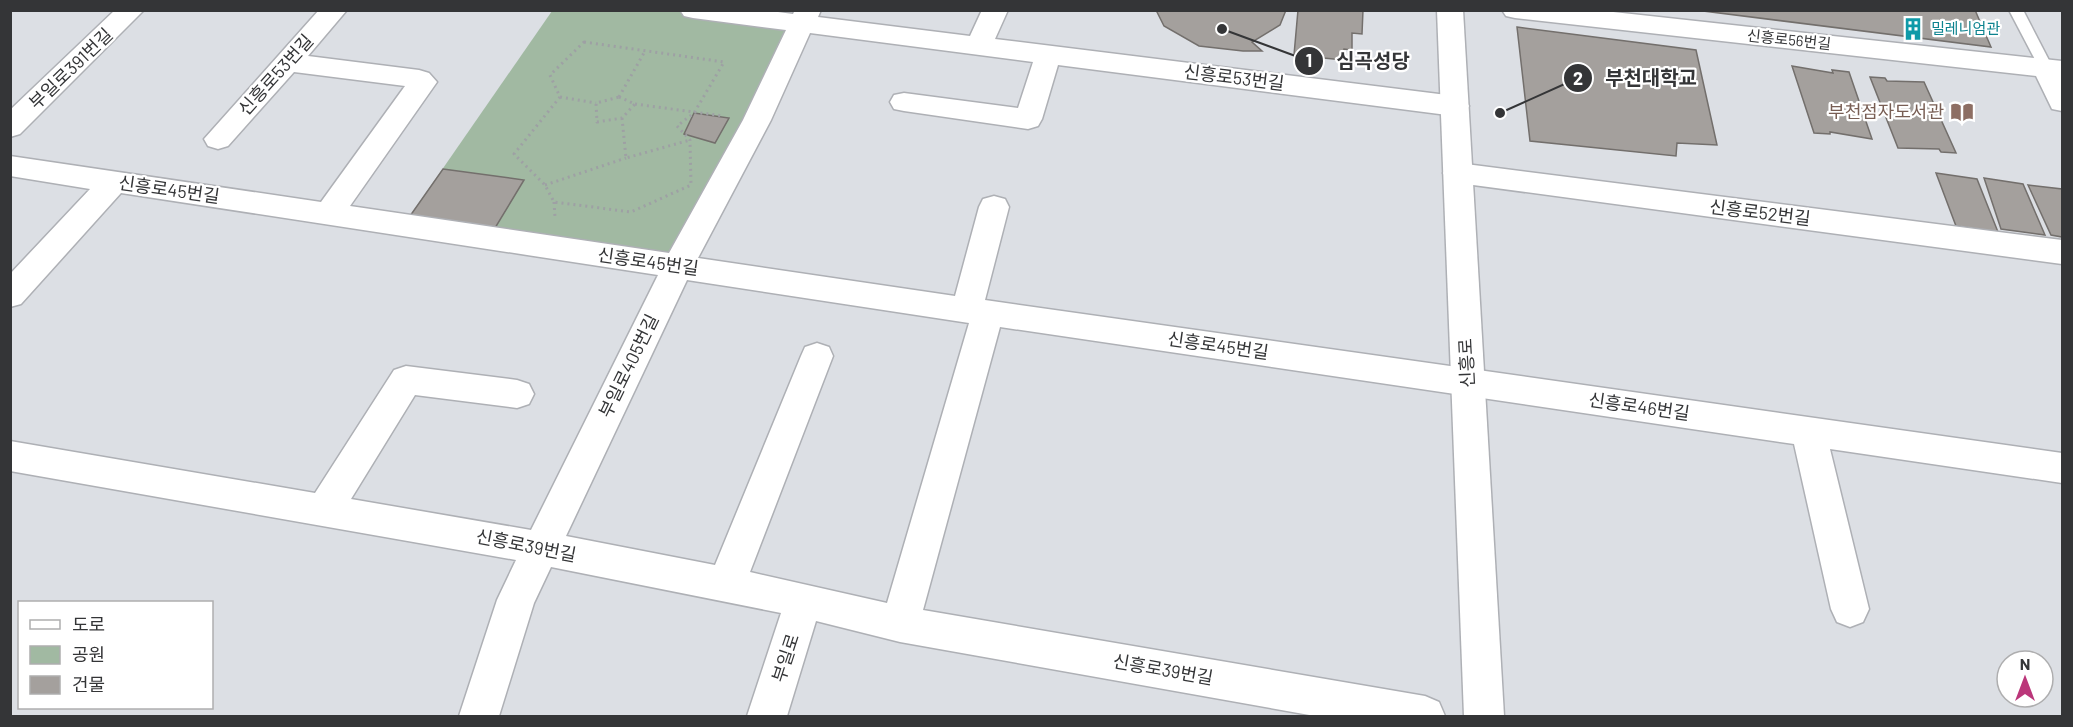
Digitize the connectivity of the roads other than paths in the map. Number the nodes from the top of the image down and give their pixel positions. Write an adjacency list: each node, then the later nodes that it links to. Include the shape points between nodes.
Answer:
1 (131, 10): 16 (street, 부일로391번길)
2 (334, 10): 11 (street, 신흥로53번길)
3 (693, 10): 8 (street, 신흥로53번길)
4 (995, 10): 9 (street)
5 (1450, 10): 15 (street, 신흥로)
6 (1515, 10): 12 (street, 신흥로56번길)
7 (2016, 10): 12 (lane)
8 (805, 17): 9 (street, 신흥로53번길); 24 (street, 부일로405번길, via 757,120)
9 (979, 46): 10 (street, 신흥로53번길)
10 (1048, 55): 13 (street, via 1028,119); 15 (street, 신흥로53번길)
11 (287, 62): 17 (street, 신흥로53번길); 22 (street, via 423,82)
12 (2054, 69): 14 (street)
13 (904, 102)
14 (2062, 102)
15 (1455, 106): 19 (street, 신흥로)
16 (10, 127)
17 (218, 139)
18 (10, 166): 20 (street, 신흥로45번길)
19 (1458, 173): 23 (street, 신흥로52번길); 28 (street, 신흥로)
20 (114, 182): 22 (street, 신흥로45번길); 25 (street)
21 (994, 207): 26 (street)
22 (328, 214): 24 (street, 신흥로45번길)
23 (2062, 252)
24 (678, 266): 26 (street, 신흥로45번길); 34 (street, 부일로405번길)
25 (10, 295)
26 (978, 312): 28 (street, 신흥로45번길); 38 (street)
27 (816, 356): 35 (street)
28 (1468, 381): 30 (street, 신흥로46번길); 42 (street, 신흥로)
29 (517, 394): 33 (street, via 406,380)
30 (1809, 432): 32 (street, 신흥로46번길); 37 (street)
31 (10, 456): 33 (street, 신흥로39번길)
32 (2062, 468)
33 (325, 509): 34 (street, 신흥로39번길)
34 (541, 548): 35 (street, 신흥로39번길); 39 (street, 부일로405번길, via 516,600)
35 (726, 585): 36 (street, 신흥로39번길)
36 (804, 600): 38 (street, 신흥로39번길); 40 (street, 부일로)
37 (1850, 609)
38 (900, 624): 41 (street, 신흥로39번길)
39 (479, 717)
40 (767, 717)
41 (1425, 717)
42 (1484, 717)

